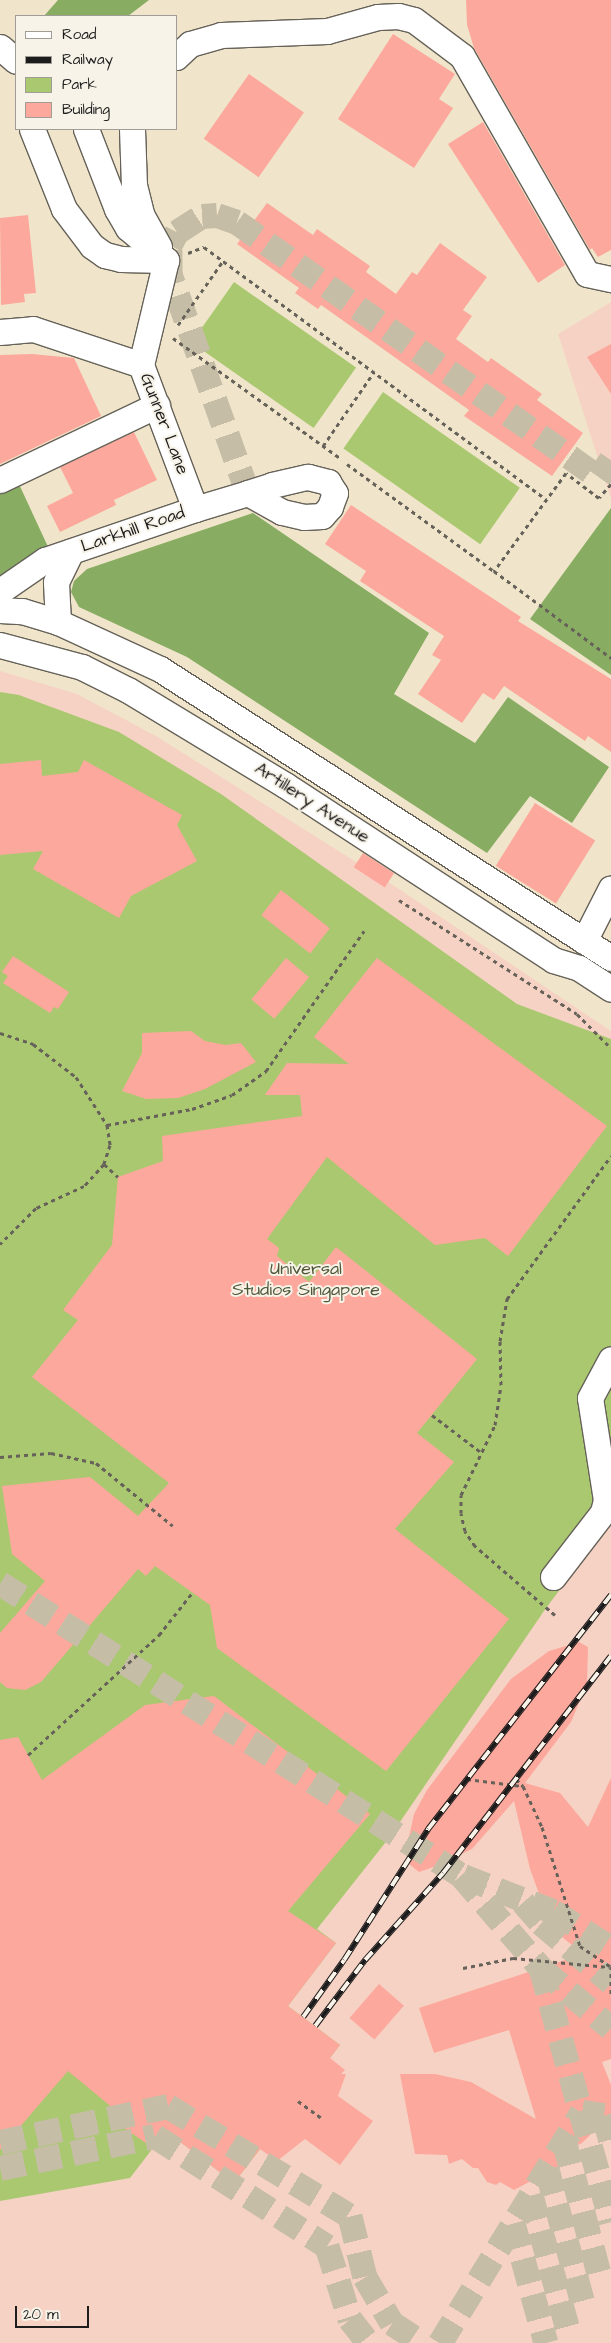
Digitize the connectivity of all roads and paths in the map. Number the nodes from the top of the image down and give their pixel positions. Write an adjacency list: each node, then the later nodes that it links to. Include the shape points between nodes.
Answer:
1 (0, 47): 3 (street)
2 (178, 55): 9 (street, via 190,44 221,35 327,31 378,17 398,16 414,20 462,56 587,274)
3 (15, 60)
4 (32, 130): 7 (street, via 64,209 92,246 105,255 121,259)
5 (86, 130): 7 (street, via 117,209 128,228)
6 (132, 130): 7 (street, via 131,160 142,216)
7 (166, 260): 8 (path, via 204,247); 11 (street)
8 (223, 261): 12 (path); 14 (path, via 170,336)
9 (611, 279)
10 (0, 332): 11 (street, Gunner Lane, via 33,329)
11 (141, 365): 13 (street, Gunner Lane)
12 (374, 372): 14 (path); 18 (path)
13 (157, 405): 15 (street); 19 (street, Gunner Lane)
14 (323, 446): 21 (path)
15 (0, 480)
16 (611, 484): 18 (path, via 599,498 566,473)
17 (248, 493): 19 (street, Larkhill Road)
18 (546, 499): 21 (path)
19 (196, 509): 20 (street, Larkhill Road)
20 (71, 551): 22 (street, Larkhill Road, via 45,560); 24 (street, Larkhill Road, via 56,582)
21 (494, 571): 26 (path)
22 (0, 592)
23 (0, 610): 24 (street, Artillery Avenue, via 22,611)
24 (58, 622): 30 (street, Artillery Avenue, via 160,669)
25 (0, 644): 32 (street, Artillery Avenue, via 82,667 180,719)
26 (611, 658)
27 (611, 888): 30 (street)
28 (399, 900): 36 (path, via 578,1014)
29 (364, 931): 37 (path, via 266,1070 232,1095 192,1109)
30 (584, 941): 31 (street, Artillery Avenue)
31 (611, 958)
32 (553, 960): 33 (street, Artillery Avenue, via 579,968); 34 (street)
33 (611, 990)
34 (611, 1008)
35 (0, 1033): 37 (path, via 33,1044 76,1077)
36 (611, 1048)
37 (107, 1125): 39 (path, via 110,1145)
38 (611, 1156): 44 (path, via 507,1299 500,1341 501,1385 496,1417)
39 (104, 1164): 40 (path); 41 (path, via 84,1186 36,1208)
40 (118, 1177)
41 (0, 1244)
42 (611, 1359): 47 (street, via 590,1398 606,1500 603,1512)
43 (432, 1416): 44 (path)
44 (482, 1453): 49 (path, via 467,1478 462,1495 465,1531 475,1546)
45 (0, 1457): 46 (path, via 52,1453 96,1463)
46 (173, 1526)
47 (553, 1577)
48 (192, 1593): 50 (path, via 159,1635)
49 (555, 1615)
50 (28, 1755)
51 (516, 1779): 53 (path)
52 (467, 1780): 53 (path)
53 (523, 1786): 54 (path, via 542,1827 580,1946)
54 (611, 1966): 55 (path, via 513,1958); 56 (path)
55 (463, 1968)
56 (611, 1997)
57 (298, 2101): 58 (path)
58 (321, 2118)

